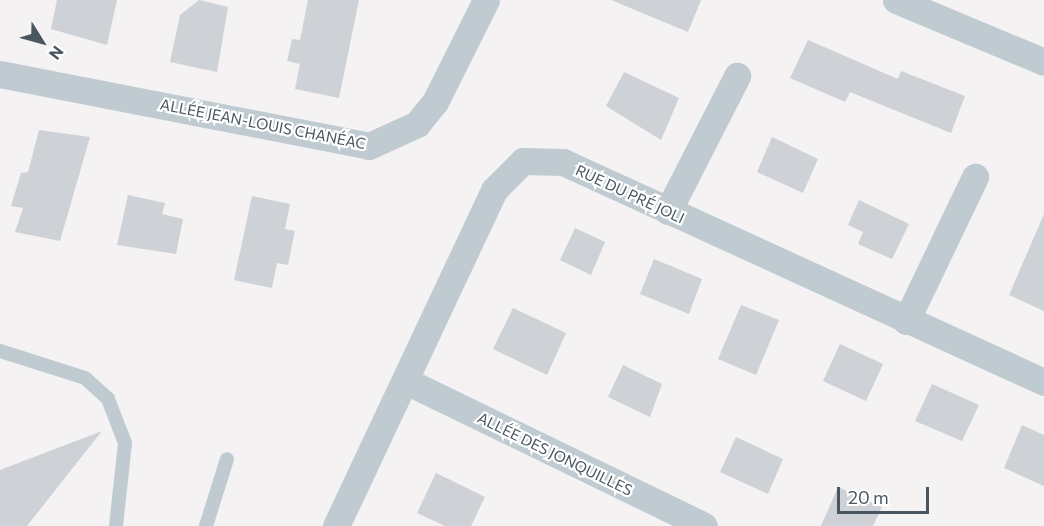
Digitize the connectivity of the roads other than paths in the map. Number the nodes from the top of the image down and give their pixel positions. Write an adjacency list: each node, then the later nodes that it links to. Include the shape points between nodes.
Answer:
1 (486, 0): 4 (street, ALLÉE JEAN-LOUIS CHANÉAC, via 435,102 417,124 369,146)
2 (896, 0): 3 (street)
3 (1044, 62)
4 (0, 74)
5 (737, 76): 7 (street)
6 (975, 177): 8 (street)
7 (668, 211): 8 (street, RUE DU PRÉ JOLI); 10 (street, RUE DU PRÉ JOLI, via 563,162 523,161 494,190)
8 (906, 321): 11 (street, RUE DU PRÉ JOLI)
9 (0, 351): 13 (lane, via 86,378 108,399 125,443)
10 (406, 381): 15 (street, RUE DU PRÉ JOLI); 16 (street, ALLÉE DES JONQUILLES)
11 (1044, 382)
12 (227, 459): 14 (lane)
13 (116, 526)
14 (206, 526)
15 (336, 526)
16 (704, 526)

